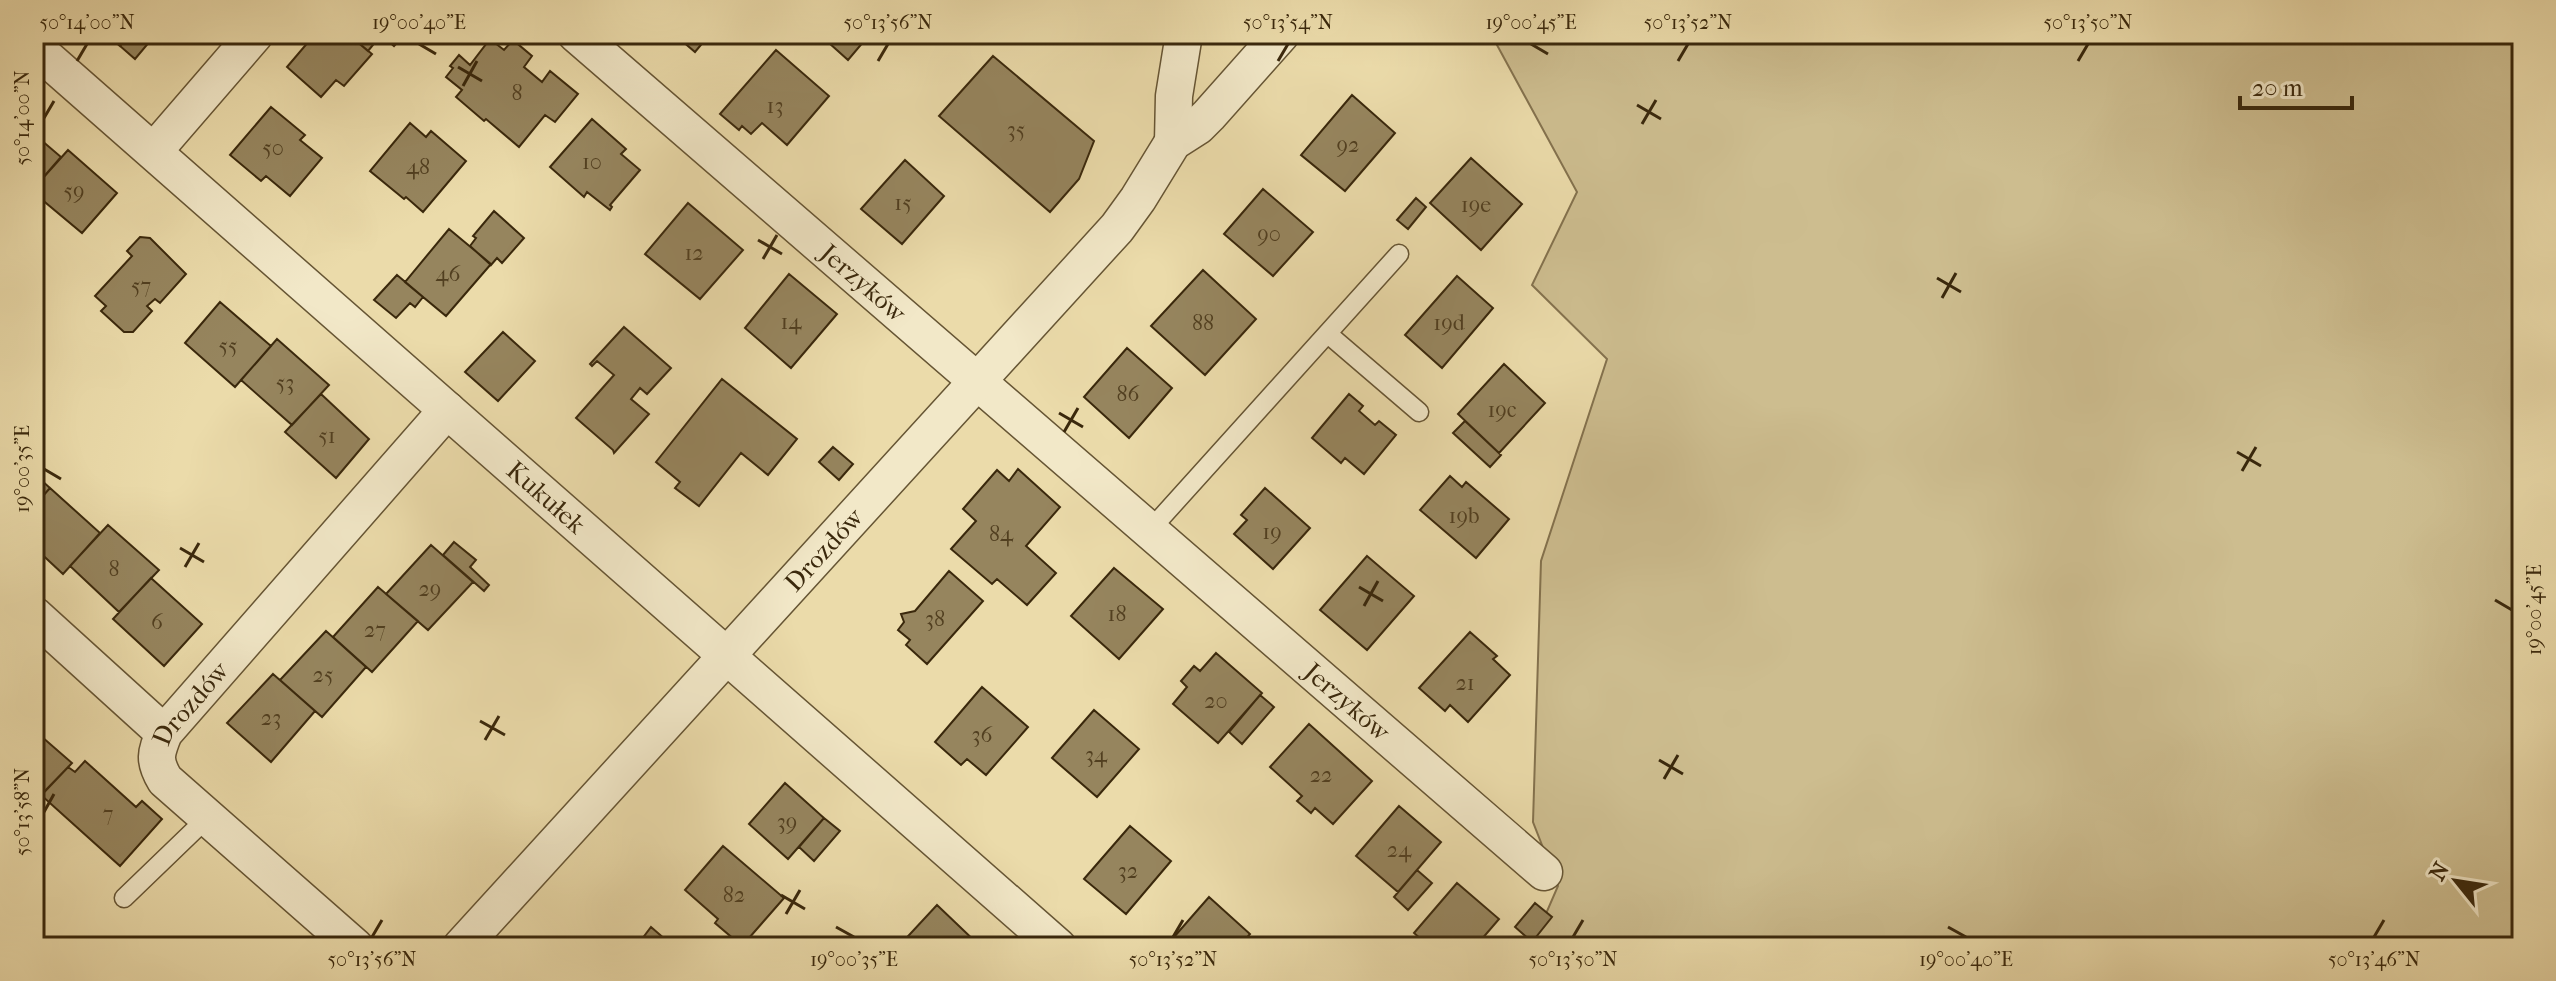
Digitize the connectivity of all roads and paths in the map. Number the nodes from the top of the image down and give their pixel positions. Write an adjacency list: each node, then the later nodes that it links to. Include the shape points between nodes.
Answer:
1 (1184, 34): 6 (street)
2 (1281, 34): 6 (street, Drozdów, via 1198,126)
3 (250, 36): 7 (street)
4 (580, 36): 10 (street, Jerzyków)
5 (34, 47): 7 (street, Kukułek)
6 (1173, 142): 10 (street, Drozdów, via 1128,214)
7 (154, 151): 11 (street, Kukułek)
8 (1399, 254): 9 (lane)
9 (1328, 334): 12 (lane); 13 (lane)
10 (978, 380): 13 (street, Jerzyków); 15 (street, Drozdów)
11 (447, 410): 15 (street, Kukułek); 16 (street, Drozdów)
12 (1419, 412)
13 (1150, 530): 18 (street, Jerzyków)
14 (34, 615): 16 (street)
15 (727, 656): 21 (street, Drozdów); 22 (street, Kukułek)
16 (164, 733): 17 (street, Drozdów, via 156,765)
17 (207, 818): 19 (lane); 20 (street, Drozdów)
18 (1544, 872)
19 (124, 898)
20 (355, 947)
21 (461, 947)
22 (1058, 947)

